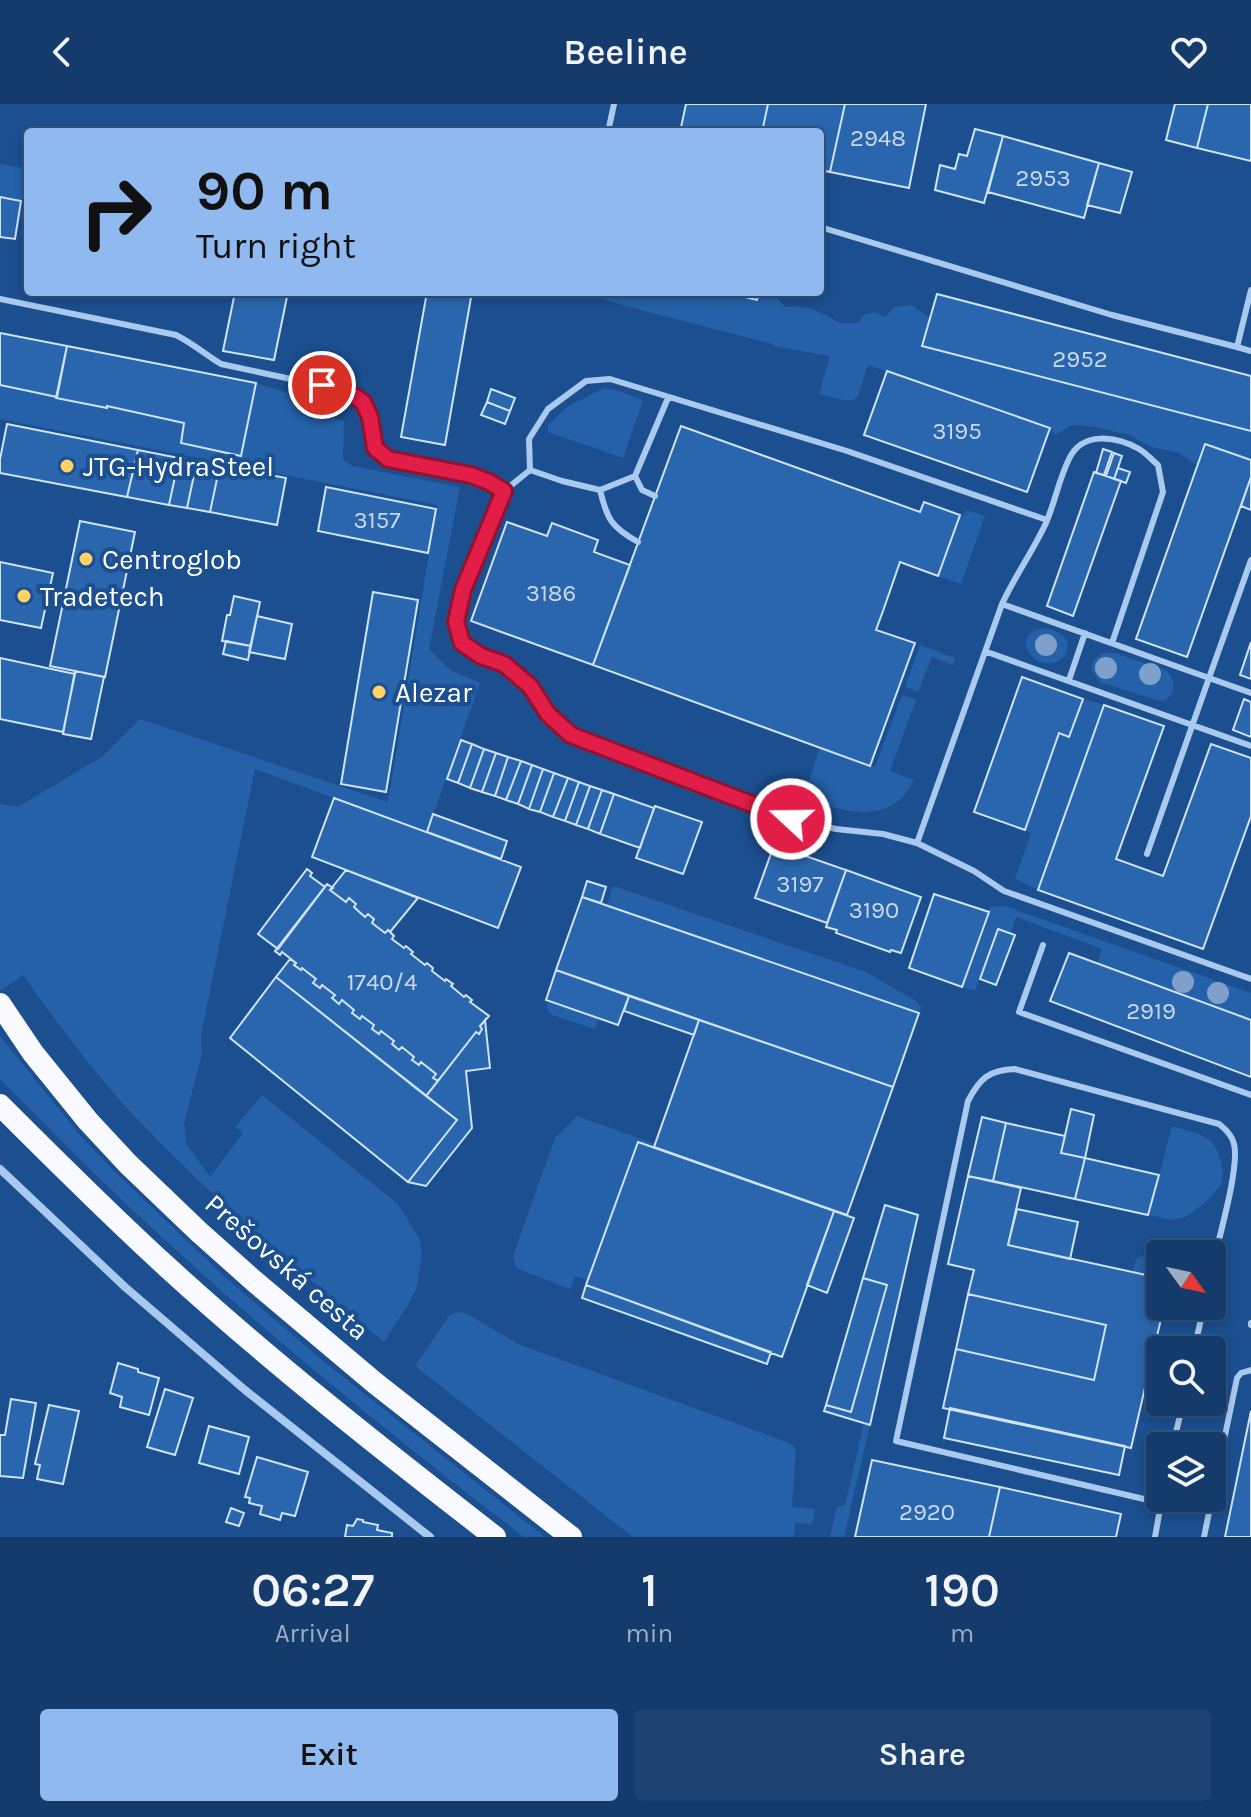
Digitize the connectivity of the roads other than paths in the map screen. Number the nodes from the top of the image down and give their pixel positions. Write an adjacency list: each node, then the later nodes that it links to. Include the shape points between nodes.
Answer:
1 (614, 104): 2 (lane)
2 (609, 128)
3 (824, 228): 6 (lane)
4 (1251, 290): 6 (lane)
5 (0, 299): 12 (lane, via 176,335 221,364 347,391 363,402 375,448 388,459 471,475)
6 (1237, 347): 7 (lane)
7 (1251, 351)
8 (668, 398): 9 (lane, via 610,379 586,381 541,419 529,439); 10 (lane); 14 (lane, via 847,451)
9 (530, 470): 11 (lane); 12 (lane)
10 (635, 476): 11 (lane); 13 (lane, via 642,490)
11 (600, 490): 15 (lane, via 606,515 621,533)
12 (504, 491): 26 (lane, via 463,590 456,622 462,643 504,664 571,735 791,819)
13 (655, 496)
14 (1047, 520): 17 (lane); 19 (lane, via 1070,456 1094,438 1139,449 1158,465 1163,492)
15 (638, 542)
16 (1251, 560): 21 (lane)
17 (1002, 604): 18 (lane); 20 (lane)
18 (1085, 633): 19 (lane); 22 (lane)
19 (1112, 643): 21 (lane)
20 (987, 652): 22 (lane); 26 (lane)
21 (1209, 678): 23 (lane); 24 (lane)
22 (1069, 680): 24 (lane)
23 (1251, 693)
24 (1192, 725): 25 (lane); 27 (lane)
25 (1251, 746)
26 (917, 843): 29 (lane, via 1004,891)
27 (1147, 854)
28 (1043, 945): 31 (lane, via 1019,1012)
29 (1251, 979)
30 (0, 1004): 42 (highway, Prešovská cesta, via 88,1121 199,1232 375,1383)
31 (1251, 1095)
32 (0, 1105): 41 (highway, via 216,1310)
33 (0, 1169): 40 (street, via 197,1349)
34 (1218, 1240): 37 (lane, via 1235,1153 1234,1141 1219,1124 1015,1069 998,1070 975,1087 896,1441)
35 (1251, 1370): 36 (lane, via 1237,1378)
36 (1226, 1432)
37 (1146, 1497)
38 (1160, 1512): 43 (lane)
39 (1209, 1512): 44 (lane)
40 (430, 1537)
41 (495, 1537)
42 (571, 1537)
43 (1155, 1537)
44 (1204, 1537)

